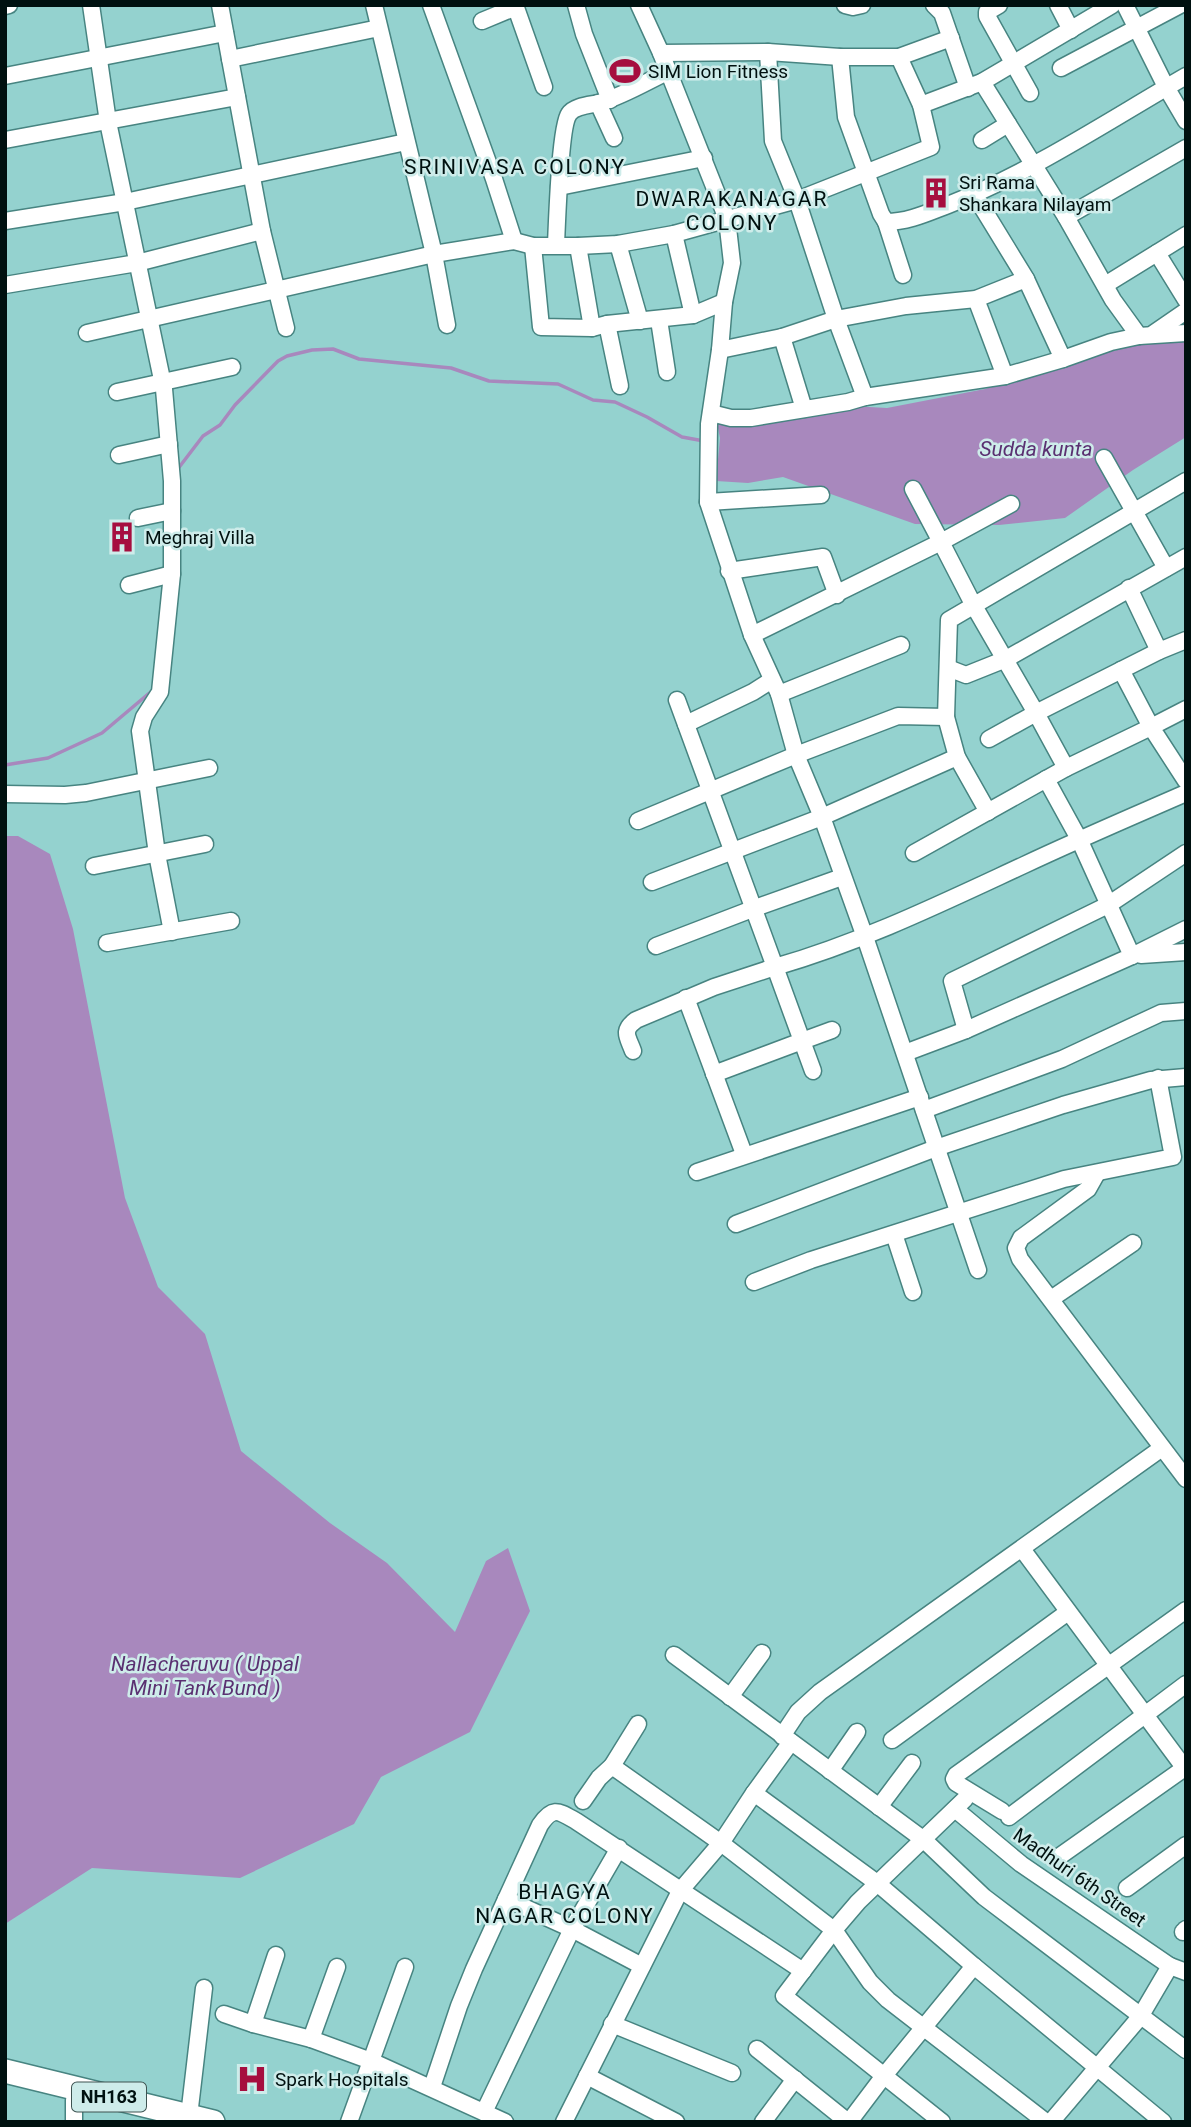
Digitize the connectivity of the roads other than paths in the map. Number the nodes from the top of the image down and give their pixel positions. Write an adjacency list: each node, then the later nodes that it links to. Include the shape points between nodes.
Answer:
1 (91, 5): 26 (street)
2 (220, 5): 20 (street)
3 (374, 5): 17 (street)
4 (431, 5): 63 (street)
5 (576, 5): 38 (street)
6 (639, 5): 23 (street)
7 (845, 5): 8 (street)
8 (862, 5)
9 (934, 5): 21 (street)
10 (999, 5): 28 (street, via 987,16)
11 (1058, 5): 19 (street)
12 (1112, 5): 19 (street)
13 (1125, 5): 18 (street)
14 (1180, 5): 18 (street)
15 (516, 6): 16 (street); 34 (street)
16 (481, 21)
17 (379, 28): 27 (street); 46 (street)
18 (1136, 29): 29 (street); 35 (street)
19 (1071, 30): 28 (street)
20 (225, 33): 26 (street); 27 (street)
21 (951, 38): 25 (street); 33 (street)
22 (768, 52): 23 (street); 24 (street); 54 (street, via 773,141)
23 (661, 53): 30 (street)
24 (840, 57): 25 (street); 50 (street, via 846,117)
25 (900, 57): 39 (street)
26 (97, 58): 31 (street); 41 (street)
27 (230, 59): 37 (street)
28 (1012, 63): 33 (street); 36 (street)
29 (1061, 68)
30 (669, 71): 38 (street); 48 (street)
31 (5, 76)
32 (1186, 76): 35 (street)
33 (975, 85): 39 (street); 42 (street)
34 (544, 87)
35 (1166, 87): 40 (street); 49 (street)
36 (1031, 93)
37 (237, 97): 41 (street); 51 (street)
38 (604, 101): 43 (street); 52 (street, via 569,114)
39 (921, 105): 50 (street, via 931,147)
40 (1186, 121)
41 (108, 122): 44 (street); 55 (street)
42 (1008, 124): 45 (street); 49 (street)
43 (614, 138)
44 (5, 140)
45 (982, 140)
46 (406, 142): 51 (street); 69 (street)
47 (1186, 148): 56 (street)
48 (704, 158): 52 (street); 57 (street)
49 (1032, 165): 53 (street); 56 (street)
50 (865, 172): 54 (street); 59 (street)
51 (250, 176): 55 (street); 60 (street)
52 (559, 187): 64 (street)
53 (974, 194): 59 (street, via 902,222); 72 (street)
54 (797, 201): 57 (street); 81 (street)
55 (125, 202): 58 (street); 70 (street)
56 (1066, 216): 74 (street)
57 (727, 219): 61 (street); 78 (street, via 732,263)
58 (5, 222)
59 (886, 222): 71 (street)
60 (262, 231): 70 (street); 75 (street)
61 (674, 234): 65 (street); 80 (street)
62 (1186, 235): 68 (street)
63 (514, 241): 66 (street); 69 (street)
64 (556, 244): 66 (street); 67 (street)
65 (618, 244): 67 (street); 84 (street)
66 (533, 246): 86 (street, via 541,327)
67 (578, 246): 86 (street)
68 (1157, 253): 74 (street); 77 (street)
69 (434, 254): 75 (street); 85 (street)
70 (137, 264): 73 (street); 82 (street)
71 (903, 275)
72 (1026, 279): 76 (street); 93 (street)
73 (5, 285)
74 (1105, 285): 90 (street)
75 (276, 292): 82 (street); 87 (street)
76 (976, 299): 81 (street); 96 (street)
77 (1186, 300)
78 (724, 302): 80 (street); 92 (street)
79 (1186, 310): 90 (street)
80 (693, 315): 83 (street)
81 (836, 319): 91 (street); 100 (street)
82 (150, 320): 89 (street); 97 (street)
83 (659, 320): 84 (street); 95 (street)
84 (640, 321): 86 (street)
85 (447, 325)
86 (600, 326): 98 (street)
87 (286, 328)
88 (1186, 332): 90 (street)
89 (87, 333)
90 (1142, 335): 93 (street)
91 (782, 337): 92 (street); 101 (street)
92 (720, 350): 102 (street)
93 (1063, 359): 96 (street)
94 (232, 367): 97 (street)
95 (667, 372)
96 (1005, 376): 100 (street)
97 (162, 382): 99 (street); 103 (street)
98 (620, 386)
99 (117, 392)
100 (865, 397): 101 (street)
101 (804, 409): 102 (street, via 741,419)
102 (711, 413): 109 (street)
103 (169, 444): 104 (street); 111 (street)
104 (119, 455)
105 (1104, 458): 112 (street)
106 (1186, 481): 112 (street)
107 (913, 489): 114 (street)
108 (821, 495): 109 (street)
109 (708, 502): 117 (street)
110 (1011, 504): 114 (street)
111 (172, 511): 113 (street); 118 (street)
112 (1134, 512): 116 (street); 122 (street)
113 (138, 518)
114 (941, 542): 121 (street); 122 (street)
115 (1186, 557): 116 (street)
116 (1166, 568): 120 (street)
117 (729, 571): 121 (street, via 823,557); 123 (street)
118 (172, 574): 119 (street); 144 (street, via 160,692 140,731)
119 (129, 585)
120 (1129, 588): 126 (street); 127 (street)
121 (837, 595): 123 (street)
122 (974, 606): 127 (street); 128 (street, via 950,620)
123 (752, 635): 130 (street)
124 (1186, 640): 126 (street)
125 (901, 645): 130 (street)
126 (1159, 651): 129 (street)
127 (1006, 659): 128 (street, via 966,675); 133 (street)
128 (948, 668): 134 (street)
129 (1121, 670): 133 (street); 136 (street)
130 (775, 687): 135 (street, via 753,692); 138 (street)
131 (677, 700): 135 (street)
132 (1186, 709): 136 (street)
133 (1036, 713): 137 (street); 141 (street)
134 (946, 717): 138 (street, via 898,716); 139 (street)
135 (686, 724): 145 (street)
136 (1151, 727): 141 (street); 143 (street)
137 (989, 739)
138 (796, 755): 145 (street); 149 (street)
139 (957, 757): 148 (street); 149 (street)
140 (209, 768): 144 (street)
141 (1066, 768): 142 (street)
142 (1046, 779): 148 (street); 151 (street)
143 (1186, 780)
144 (146, 782): 147 (street, via 65,795); 156 (street)
145 (710, 789): 150 (street); 153 (street)
146 (1186, 793): 151 (street)
147 (5, 794)
148 (988, 812): 154 (street)
149 (822, 817): 153 (street); 158 (street)
150 (638, 821)
151 (1079, 839): 160 (street); 165 (street)
152 (205, 844): 156 (street)
153 (733, 852): 159 (street); 161 (street)
154 (914, 853)
155 (1186, 853): 160 (street)
156 (157, 854): 157 (street); 164 (street)
157 (94, 866)
158 (842, 877): 161 (street); 165 (street)
159 (652, 883)
160 (1108, 905): 169 (street); 174 (street, via 952,981)
161 (755, 908): 167 (street); 170 (street)
162 (231, 921): 164 (street)
163 (1186, 929): 169 (street)
164 (172, 932): 166 (street)
165 (865, 937): 170 (street); 177 (street)
166 (107, 943)
167 (656, 946)
168 (1186, 952): 169 (street)
169 (1132, 956): 174 (street)
170 (775, 967): 171 (street); 175 (street)
171 (687, 998): 176 (street, via 628,1027); 179 (street)
172 (1186, 1012): 182 (street, via 1161,1013 1062,1059)
173 (832, 1030): 175 (street)
174 (966, 1030): 177 (street)
175 (802, 1041): 178 (street); 179 (street)
176 (633, 1051)
177 (905, 1053): 182 (street)
178 (813, 1071)
179 (715, 1074): 184 (street)
180 (1186, 1077): 181 (street)
181 (1158, 1078): 183 (street); 185 (street)
182 (922, 1104): 183 (street); 184 (street)
183 (936, 1148): 188 (street); 189 (street)
184 (744, 1154): 186 (street)
185 (1179, 1156): 187 (street)
186 (697, 1172)
187 (1097, 1173): 188 (street); 195 (street, via 1088,1189 1017,1243 1020,1259)
188 (960, 1213): 190 (street); 192 (street)
189 (736, 1224)
190 (894, 1234): 193 (street); 194 (street)
191 (1133, 1243): 195 (street)
192 (978, 1270)
193 (754, 1282)
194 (913, 1292)
195 (1051, 1299): 196 (street)
196 (1162, 1448): 197 (street); 198 (street)
197 (1186, 1479)
198 (1022, 1549): 200 (street); 209 (street, via 820,1692 798,1712)
199 (1186, 1610): 203 (street)
200 (1068, 1612): 203 (street); 210 (street)
201 (762, 1653): 205 (street)
202 (674, 1655): 205 (street)
203 (1109, 1666): 206 (street); 206 (street, via 956,1775 956,1783 1006,1814)
204 (1186, 1684): 206 (street)
205 (730, 1697): 209 (street)
206 (1144, 1715): 213 (street)
207 (638, 1724): 212 (street)
208 (857, 1732): 214 (street)
209 (786, 1739): 214 (street); 215 (street)
210 (892, 1740)
211 (912, 1763): 217 (street)
212 (612, 1766): 216 (street); 219 (street)
213 (1185, 1769): 222 (street)
214 (830, 1771): 217 (street)
215 (754, 1793): 219 (street); 223 (street)
216 (583, 1801)
217 (879, 1807): 218 (street)
218 (924, 1840): 223 (street); 232 (street, Madhuri 6th Street, via 960,1804 1021,1864); 239 (street, via 984,1897)
219 (721, 1843): 225 (street); 228 (street)
220 (1186, 1844): 224 (street)
221 (619, 1848): 225 (street); 226 (street, via 552,1812 540,1825); 227 (street)
222 (1060, 1856)
223 (877, 1883): 228 (street); 231 (street)
224 (1127, 1888)
225 (680, 1891): 230 (street); 235 (street)
226 (506, 1899): 227 (street); 253 (street, via 459,2006)
227 (572, 1929): 230 (street); 256 (street)
228 (834, 1930): 235 (street); 242 (street, via 870,1982)
229 (276, 1955): 240 (street)
230 (642, 1966): 241 (street)
231 (974, 1966): 242 (street); 247 (street)
232 (1170, 1966): 236 (street, Madhuri 6th Street); 239 (street)
233 (337, 1967): 243 (street)
234 (405, 1967): 246 (street)
235 (803, 1971): 251 (street, via 784,1996)
236 (1186, 1972)
237 (204, 1988): 257 (street)
238 (224, 2014): 240 (street)
239 (1140, 2017): 245 (street); 247 (street)
240 (253, 2024): 243 (street)
241 (612, 2024): 249 (street); 250 (street)
242 (924, 2029): 251 (street); 267 (street)
243 (310, 2039): 246 (street)
244 (757, 2049): 252 (street)
245 (1186, 2050)
246 (371, 2061): 253 (street); 260 (street)
247 (1097, 2068): 267 (street); 268 (street)
248 (5, 2071): 257 (highway, NH163)
249 (732, 2073)
250 (587, 2076): 262 (street); 263 (street)
251 (883, 2077): 265 (street); 266 (street)
252 (795, 2079): 264 (street); 265 (street)
253 (432, 2087): 256 (street)
254 (5, 2088): 255 (highway, NH163)
255 (74, 2111): 258 (highway, NH163)
256 (485, 2112): 261 (street)
257 (189, 2116): 259 (highway, NH163)
258 (156, 2122)
259 (213, 2122)
260 (349, 2122)
261 (505, 2122)
262 (564, 2122)
263 (676, 2122)
264 (763, 2122)
265 (849, 2122)
266 (942, 2122)
267 (1049, 2122)
268 (1163, 2122)

